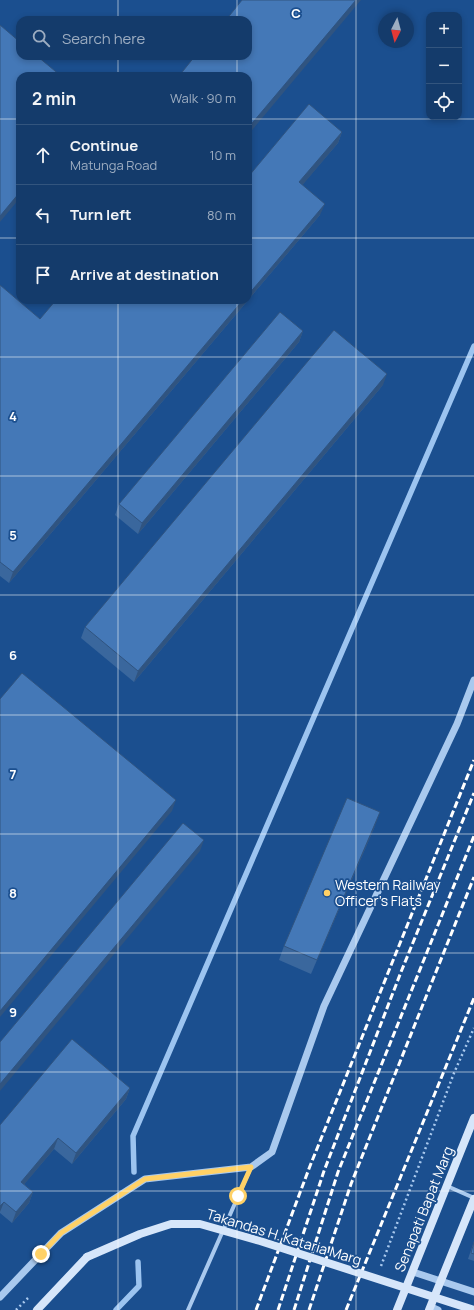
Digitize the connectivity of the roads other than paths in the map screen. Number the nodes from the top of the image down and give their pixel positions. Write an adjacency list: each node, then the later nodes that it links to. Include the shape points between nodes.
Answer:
1 (474, 680): 3 (street, via 457,724 324,1006 272,1152)
2 (474, 1118): 4 (main road, Senapati Bapat Marg)
3 (251, 1167): 9 (street, via 145,1179 61,1233); 12 (street)
4 (446, 1186): 5 (street); 6 (main road, Senapati Bapat Marg)
5 (474, 1198): 7 (main road)
6 (413, 1272): 7 (street); 13 (main road, Senapati Bapat Marg)
7 (441, 1281): 8 (street); 10 (main road)
8 (474, 1292)
9 (0, 1297)
10 (433, 1309)
11 (37, 1310): 14 (main road, Takandas H. Kataria Marg, bridge, via 87,1257 140,1234 171,1224 200,1224)
12 (188, 1310)
13 (397, 1310)
14 (474, 1310)

